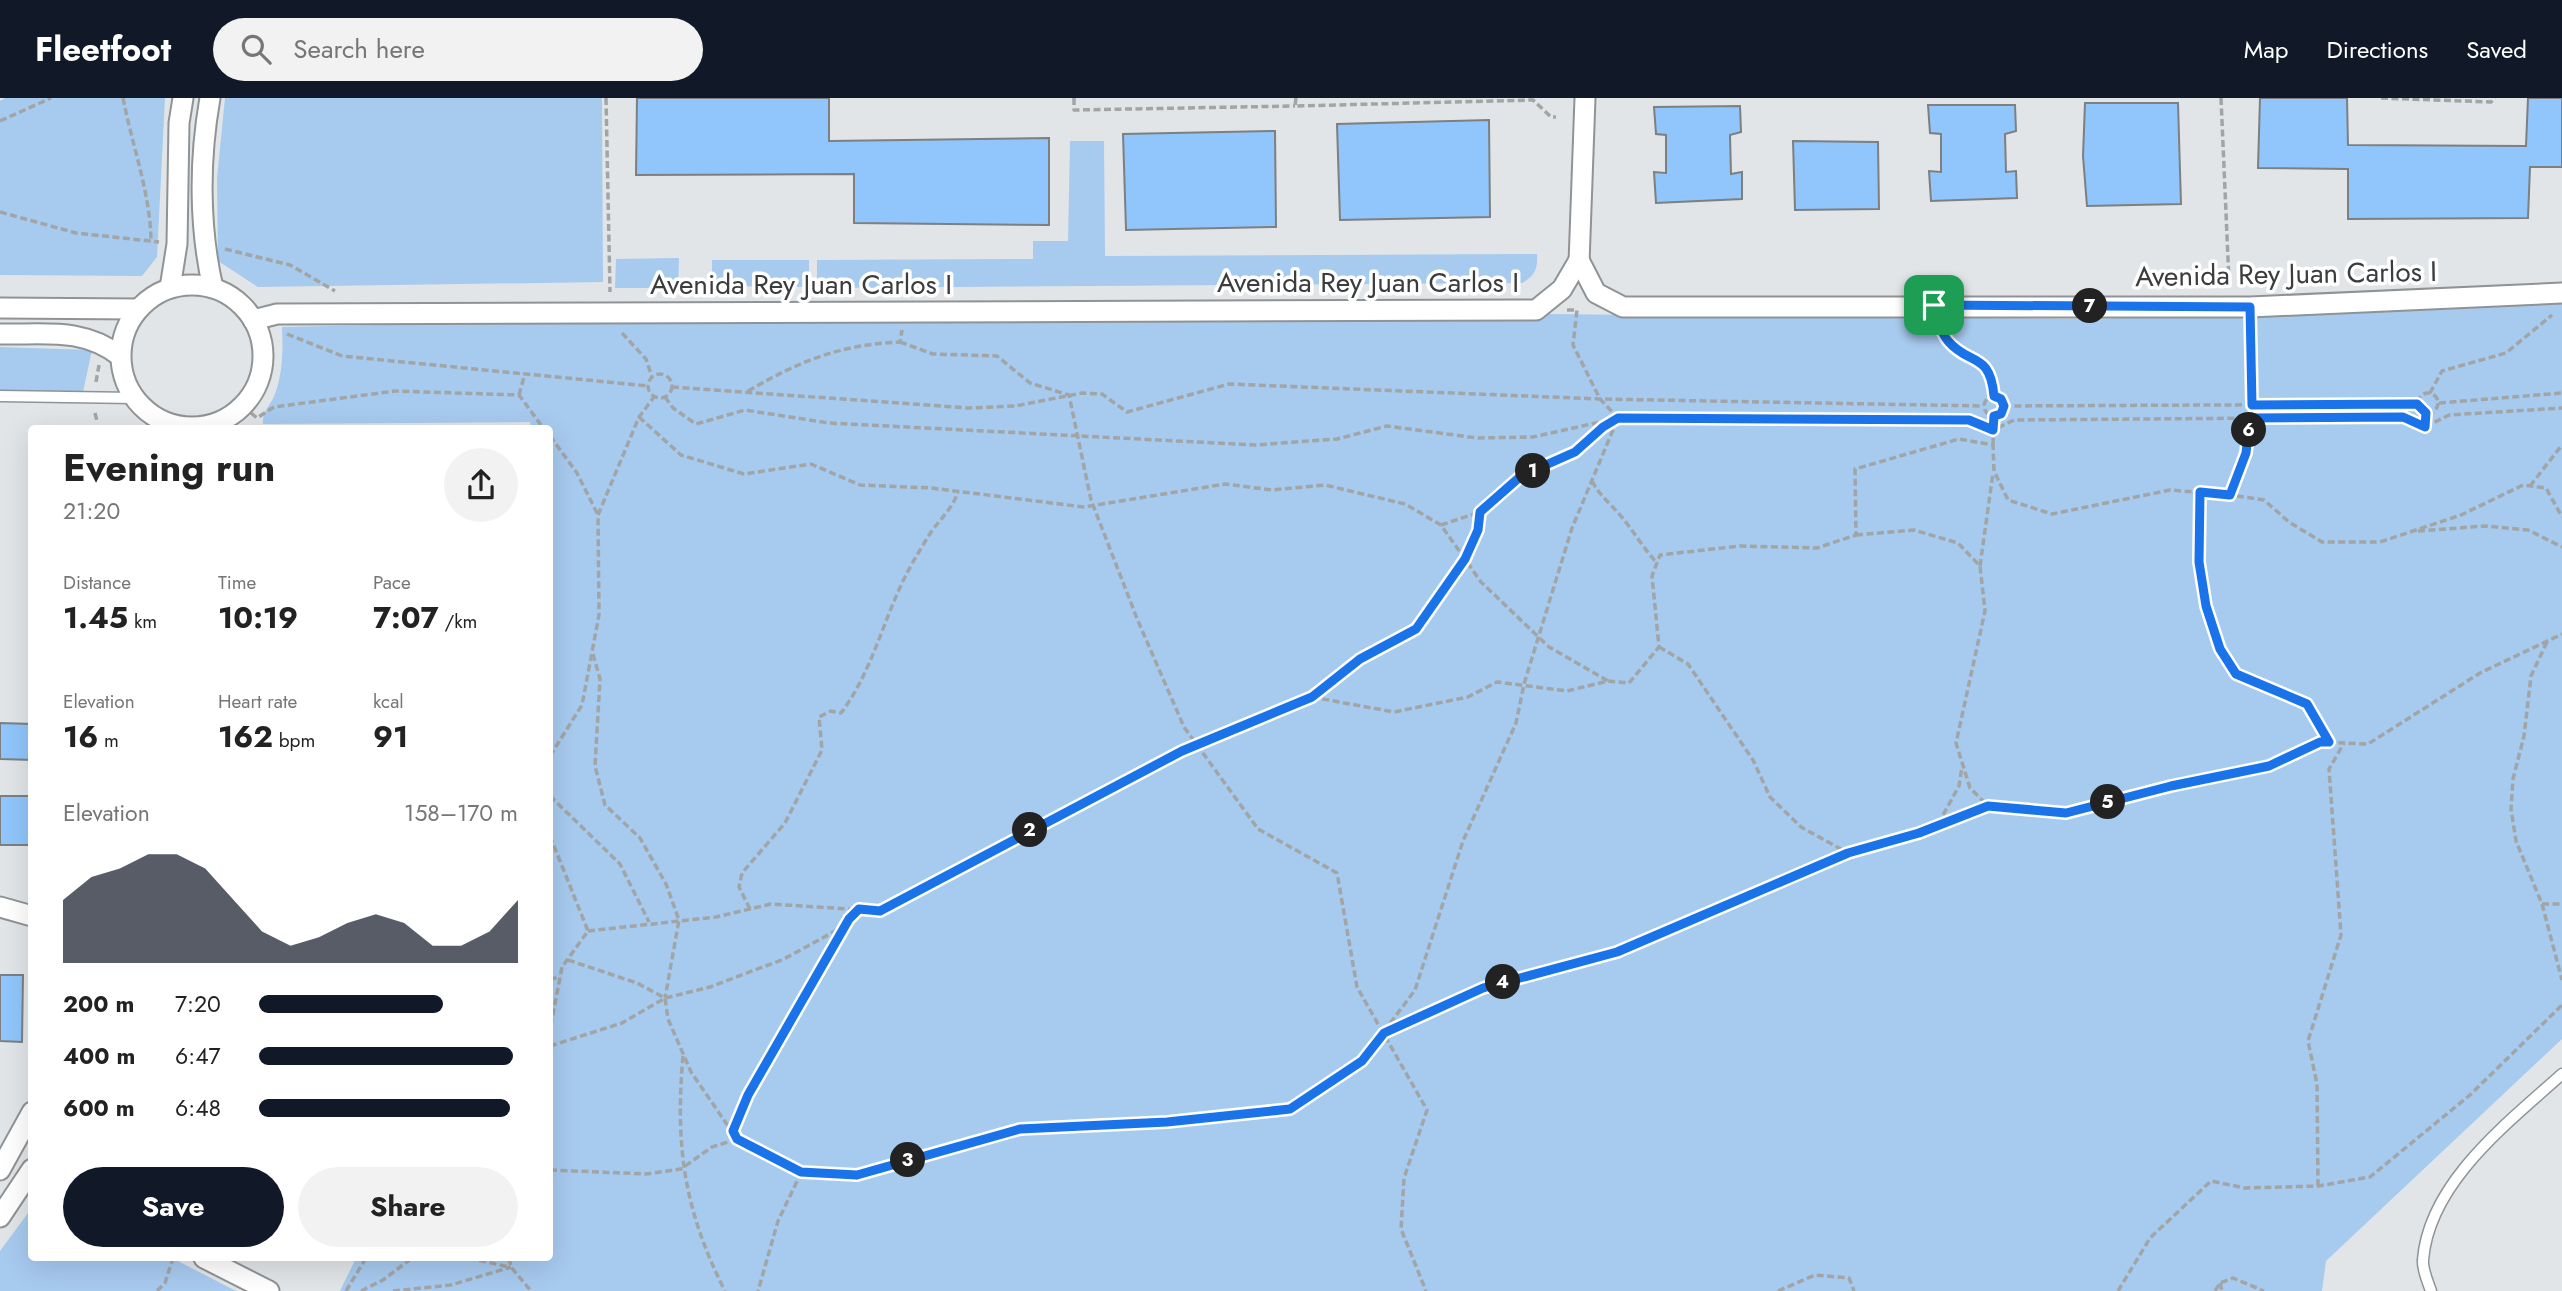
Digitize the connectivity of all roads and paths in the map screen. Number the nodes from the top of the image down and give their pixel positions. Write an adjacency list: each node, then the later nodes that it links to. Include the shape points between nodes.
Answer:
1 (51, 98): 14 (path)
2 (123, 98): 16 (path, via 151,214)
3 (183, 98): 21 (street, via 177,244)
4 (210, 98): 22 (street, via 205,128 203,246)
5 (606, 98): 24 (path)
6 (1074, 98): 12 (path, via 1074,110)
7 (1296, 98): 12 (path)
8 (1585, 98): 19 (street)
9 (2221, 98): 20 (path)
10 (2381, 98): 11 (path, via 2491,102)
11 (2496, 98)
12 (1295, 106): 13 (path, via 1533,100 1550,117)
13 (1556, 117)
14 (0, 121)
15 (0, 212): 16 (path, via 76,233)
16 (151, 240): 17 (path)
17 (162, 243)
18 (213, 247): 23 (path, via 290,265)
19 (1579, 262): 26 (street, Avenida Rey Juan Carlos I, via 1596,293 1623,307); 31 (street, Avenida Rey Juan Carlos I, via 1562,289 1536,310 277,314)
20 (2229, 282)
21 (170, 288): 22 (street); 29 (street)
22 (213, 288): 31 (street, via 236,301)
23 (335, 291)
24 (610, 292)
25 (2560, 293): 27 (street, Avenida Rey Juan Carlos I); 45 (path, via 2552,315 2506,353 2442,371)
26 (1934, 305): 27 (street, Avenida Rey Juan Carlos I); 50 (path, via 1948,342 1992,375)
27 (2250, 307): 57 (path)
28 (0, 308): 29 (street)
29 (138, 309): 38 (street, via 122,339)
30 (1570, 310): 54 (path, via 1577,310 1573,345)
31 (253, 320): 68 (street, via 261,339 260,381 243,406)
32 (904, 323): 36 (path)
33 (611, 328): 40 (path, via 634,343)
34 (0, 334): 38 (street, via 79,335 103,343)
35 (278, 335): 39 (path, via 288,334 342,356)
36 (900, 342): 44 (path, via 863,344 799,362); 48 (path, via 933,354 997,356 1030,383)
37 (100, 356): 43 (path)
38 (120, 356): 53 (street)
39 (526, 373): 41 (path); 47 (path)
40 (652, 377): 41 (path); 42 (path, via 667,377)
41 (648, 386): 51 (path)
42 (672, 387): 44 (path); 52 (path)
43 (94, 392)
44 (746, 392): 48 (path, via 969,408 1015,406)
45 (2430, 393): 55 (path); 56 (path, via 2420,396)
46 (2562, 393): 55 (path)
47 (519, 395): 61 (path, via 395,391 274,407 257,418); 69 (path)
48 (1069, 395): 54 (path, via 1102,394 1127,412 1229,384); 72 (path)
49 (0, 396): 53 (lane)
50 (1994, 396): 58 (path); 59 (path)
51 (654, 397): 52 (path); 64 (path)
52 (665, 397): 72 (path, via 696,424 745,410 829,423)
53 (134, 398): 67 (street)
54 (1600, 399): 58 (path); 65 (path)
55 (2439, 403): 62 (path, via 2437,411)
56 (2417, 404): 57 (path); 62 (path)
57 (2252, 405): 59 (path); 66 (path)
58 (1983, 406): 63 (path, via 1986,414)
59 (2004, 406): 63 (path, via 2001,414)
60 (2562, 408): 70 (path, via 2449,415)
61 (251, 412)
62 (2426, 413): 70 (path)
63 (1994, 416): 71 (path)
64 (639, 417): 79 (path, via 681,455 744,474 811,464 860,485); 84 (path)
65 (1618, 418): 71 (path, via 1969,420); 72 (path, via 1533,437 1477,438 1387,426 1337,439 1255,445); 77 (path); 83 (path, via 1575,452 1521,476)
66 (2250, 418): 70 (path, via 2403,417); 71 (path, via 2014,420); 81 (path, via 2246,453)
67 (168, 425)
68 (216, 425)
69 (541, 425)
70 (2425, 427)
71 (1993, 430): 75 (path)
72 (1077, 434): 82 (path)
73 (553, 440): 84 (path, via 577,473)
74 (2562, 444): 78 (path)
75 (1993, 445): 76 (path); 88 (path, via 1959,439 1854,469)
76 (1994, 471): 80 (path, via 2008,500 2052,514 2170,490); 92 (path)
77 (1592, 481): 91 (path, via 1600,497 1620,514); 94 (path, via 1572,528)
78 (2530, 486): 85 (path, via 2546,488); 87 (path)
79 (958, 492): 82 (path); 114 (path, via 954,505 907,573 871,662 847,705 841,713 831,711 819,717 822,750 785,823 742,873 738,887)
80 (2200, 492): 81 (path); 101 (path, via 2199,562 2206,606 2220,649 2236,674 2307,704)
81 (2230, 495): 87 (path, via 2264,499 2289,522 2322,542 2380,542)
82 (1093, 506): 86 (path, via 1225,484 1272,490 1325,485 1405,504); 103 (path, via 1143,633 1184,727)
83 (1480, 512): 86 (path); 90 (path, via 1478,530)
84 (598, 515): 97 (path, via 599,615)
85 (2562, 517)
86 (1441, 526): 90 (path)
87 (2409, 532): 89 (path, via 2485,526 2528,530)
88 (1856, 535): 91 (path, via 1817,548 1740,546 1660,555); 92 (path, via 1914,530 1958,543)
89 (2562, 547)
90 (1465, 559): 94 (path, via 1481,582); 100 (path, via 1416,629 1360,659)
91 (1657, 563): 96 (path, via 1652,595)
92 (1980, 566): 105 (path, via 1985,611 1955,743)
93 (2562, 634): 95 (path)
94 (1539, 638): 98 (path); 99 (path)
95 (2547, 642): 102 (path, via 2480,673 2368,744); 111 (path, via 2531,676 2511,809 2516,841)
96 (1659, 647): 98 (path, via 1629,683); 110 (path, via 1688,664 1753,760 1770,797 1801,827)
97 (592, 650): 104 (path, via 582,705); 118 (path, via 600,679 595,766 605,805 640,838 666,884)
98 (1608, 681): 99 (path, via 1567,691)
99 (1524, 684): 100 (path, via 1497,682 1468,696 1394,712); 128 (path, via 1516,723 1463,841 1415,990)
100 (1312, 697): 103 (path)
101 (2329, 742): 102 (path); 107 (path, via 2269,766 2066,813)
102 (2344, 743): 140 (path, via 2329,769 2341,935 2308,1041 2317,1084)
103 (1197, 745): 115 (path, via 880,911); 128 (path, via 1258,829 1337,873 1357,987)
104 (553, 751)
105 (1962, 763): 107 (path, via 1970,788); 108 (path, via 1959,786)
106 (553, 799): 119 (path, via 620,864)
107 (1988, 806): 108 (path)
108 (1937, 826): 110 (path)
109 (553, 843): 120 (path)
110 (1848, 853): 128 (path, via 1617,952 1483,988)
111 (2542, 904): 112 (path); 124 (path)
112 (2562, 904)
113 (0, 907): 116 (street)
114 (750, 909): 115 (path, via 771,904); 118 (path)
115 (859, 909): 117 (path)
116 (28, 915)
117 (849, 919): 125 (path, via 784,959); 133 (path, via 748,1095)
118 (679, 920): 119 (path); 125 (path)
119 (649, 922): 120 (path)
120 (588, 930): 121 (path)
121 (568, 960): 122 (path); 125 (path, via 637,983)
122 (560, 976): 123 (path); 127 (path)
123 (553, 979)
124 (2562, 980)
125 (665, 998): 129 (path, via 622,1023); 130 (path, via 668,1019)
126 (2562, 1005): 140 (path, via 2470,1095 2370,1177)
127 (553, 1014)
128 (1384, 1033): 138 (path, via 1362,1061 1290,1109 1167,1122 1020,1129 857,1175); 158 (path, via 1427,1110 1404,1178 1401,1229)
129 (553, 1045)
130 (683, 1054): 133 (path); 135 (path, via 678,1114)
131 (2562, 1074): 165 (lane, via 2476,1151 2435,1215 2423,1261)
132 (28, 1119): 136 (street)
133 (733, 1131): 134 (path)
134 (737, 1139): 135 (path, via 712,1147); 138 (path)
135 (684, 1167): 137 (path, via 646,1174); 156 (path, via 704,1250)
136 (0, 1170)
137 (553, 1170)
138 (801, 1172): 157 (path, via 778,1221)
139 (28, 1175): 141 (street)
140 (2318, 1186): 161 (path, via 2245,1188 2211,1181 2150,1238)
141 (0, 1217)
142 (172, 1261): 150 (path, via 165,1283)
143 (210, 1261): 151 (street)
144 (364, 1261): 152 (path)
145 (408, 1261): 153 (path)
146 (483, 1261): 148 (path)
147 (510, 1261): 148 (path)
148 (511, 1267): 154 (path, via 452,1285); 155 (path)
149 (2220, 1283): 162 (path); 163 (path); 164 (path, via 2233,1278)
150 (157, 1291)
151 (269, 1291)
152 (346, 1291)
153 (361, 1291)
154 (393, 1291)
155 (531, 1291)
156 (725, 1291)
157 (758, 1291)
158 (1426, 1291)
159 (1778, 1291): 160 (path, via 1815,1275 1849,1278)
160 (1854, 1291)
161 (2118, 1291)
162 (2215, 1291)
163 (2222, 1291)
164 (2264, 1291)
165 (2431, 1291)

